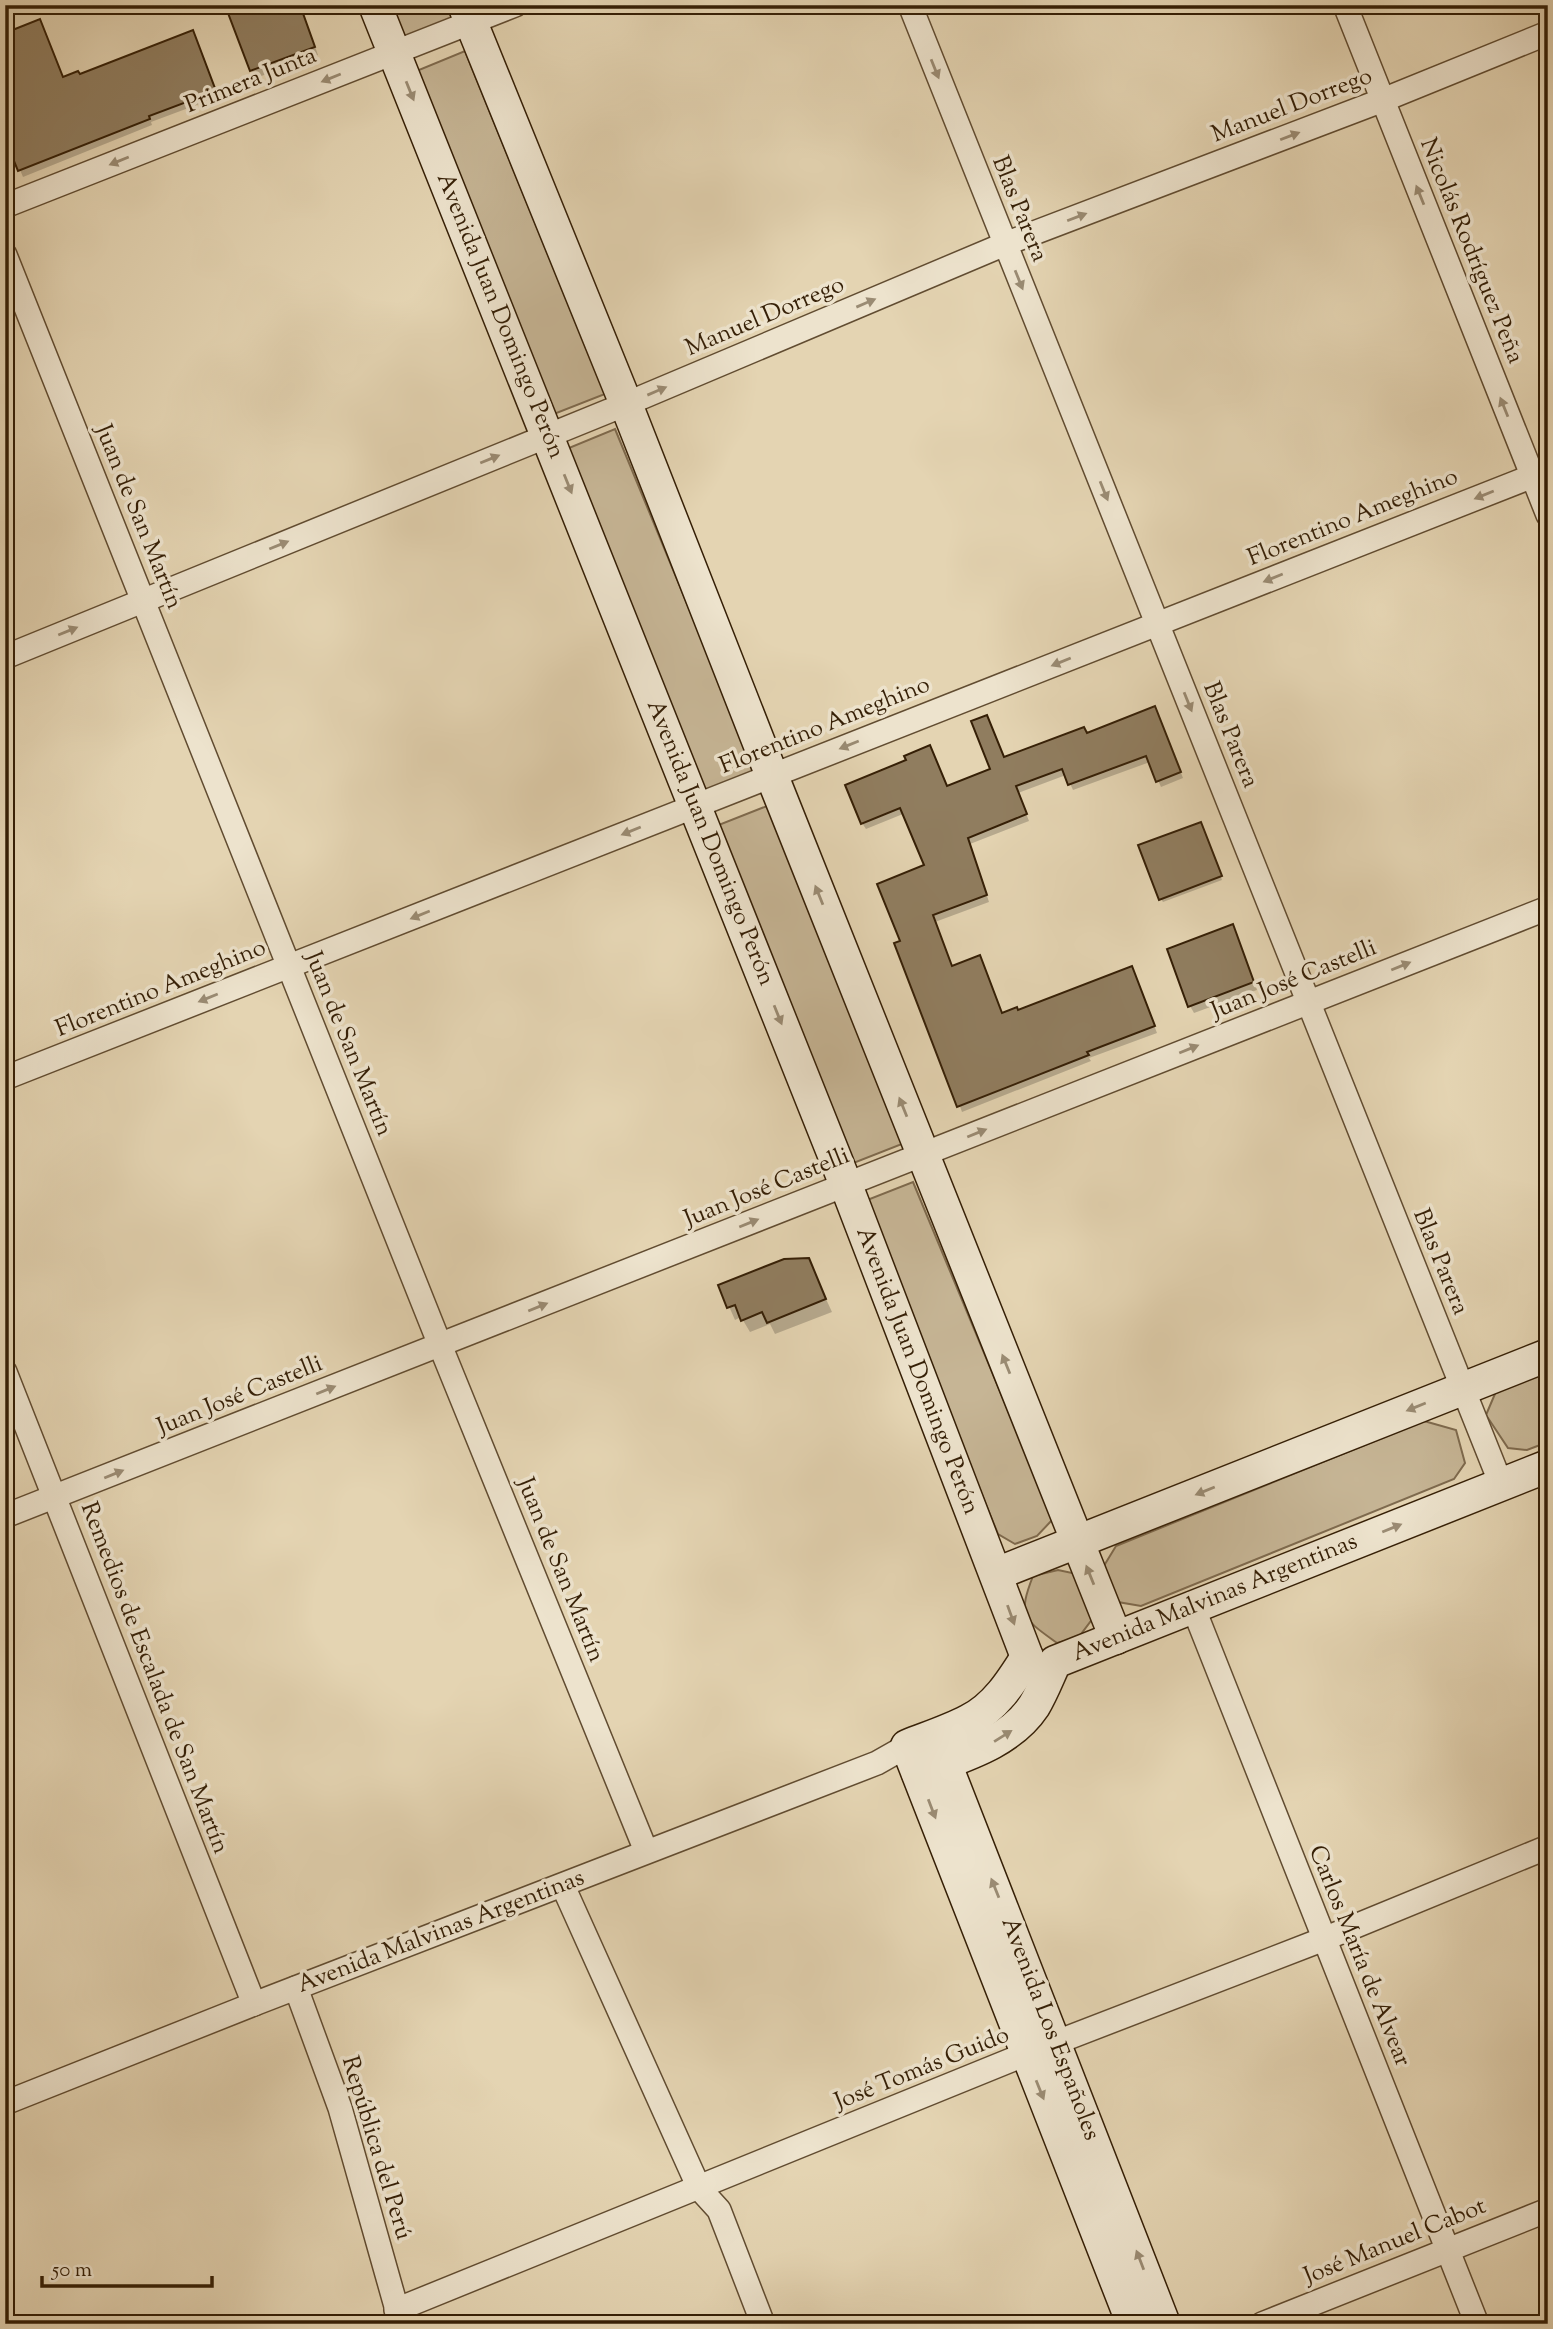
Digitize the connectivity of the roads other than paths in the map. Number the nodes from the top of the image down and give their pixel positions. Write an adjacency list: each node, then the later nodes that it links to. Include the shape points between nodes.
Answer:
1 (375, 5): 7 (main road, Avenida Juan Domingo Perón)
2 (515, 5): 5 (street, Primera Junta)
3 (910, 5): 10 (street, Blas Parera, one-way to 10)
4 (1346, 5): 8 (street, Nicolás Rodríguez Peña)
5 (468, 14): 7 (street, Primera Junta); 12 (main road)
6 (1548, 33): 8 (street, Manuel Dorrego)
7 (394, 53): 9 (street, Primera Junta, one-way to 9); 13 (main road, Avenida Juan Domingo Perón, one-way to 13)
8 (1383, 100): 10 (street, Manuel Dorrego, one-way to 8); 14 (street, Nicolás Rodríguez Peña, one-way to 8)
9 (5, 206)
10 (1005, 244): 12 (street, Manuel Dorrego, one-way to 10); 17 (street, Blas Parera, one-way to 17)
11 (5, 255): 16 (street, Juan de San Martín)
12 (626, 404): 13 (street, Manuel Dorrego); 19 (main road)
13 (548, 435): 16 (street, Manuel Dorrego, one-way to 13); 20 (main road, Avenida Juan Domingo Perón, one-way to 20)
14 (1540, 473): 15 (street, Nicolás Rodríguez Peña); 17 (street, Florentino Ameghino, one-way to 17)
15 (1548, 516)
16 (143, 601): 18 (street, Manuel Dorrego, one-way to 16); 22 (street, Juan de San Martín)
17 (1157, 624): 19 (street, Florentino Ameghino, one-way to 19); 23 (street, Blas Parera, one-way to 23)
18 (5, 657)
19 (772, 776): 20 (street, Florentino Ameghino); 25 (main road, one-way to 19)
20 (695, 806): 22 (street, Florentino Ameghino, one-way to 22); 26 (main road, Avenida Juan Domingo Perón, one-way to 26)
21 (1548, 908): 23 (street, Juan José Castelli, one-way to 21)
22 (289, 966): 24 (street, Florentino Ameghino, one-way to 24); 27 (street, Juan de San Martín)
23 (1308, 1002): 25 (street, Juan José Castelli, one-way to 23); 30 (street, Blas Parera)
24 (5, 1078)
25 (923, 1155): 26 (street, Juan José Castelli); 35 (main road, one-way to 25)
26 (846, 1185): 27 (street, Juan José Castelli, one-way to 26); 36 (main road, Avenida Juan Domingo Perón)
27 (440, 1345): 33 (street, Juan José Castelli, one-way to 27); 42 (street, Juan de San Martín)
28 (1548, 1355): 30 (main road)
29 (5, 1372): 33 (street, Remedios de Escalada de San Martín)
30 (1462, 1389): 32 (street, Blas Parera); 35 (main road, one-way to 35)
31 (1548, 1466): 32 (main road, Avenida Malvinas Argentinas)
32 (1501, 1484): 37 (main road, Avenida Malvinas Argentinas, one-way to 32)
33 (55, 1497): 34 (street, Juan José Castelli); 46 (street, Remedios de Escalada de San Martín)
34 (5, 1516)
35 (1077, 1542): 36 (main road); 38 (main road, one-way to 35)
36 (996, 1574): 39 (main road, Avenida Juan Domingo Perón, one-way to 39)
37 (1193, 1607): 38 (main road, Avenida Malvinas Argentinas); 44 (street, Carlos María de Alvear)
38 (1115, 1638): 39 (main road, Avenida Malvinas Argentinas)
39 (1041, 1659): 40 (main road, Avenida Malvinas Argentinas, via 992,1705)
40 (926, 1754): 42 (street, Avenida Malvinas Argentinas, via 877,1763); 47 (main road, Avenida Los Españoles, one-way to 40); 48 (main road, Avenida Los Españoles, one-way to 48)
41 (1548, 1847): 44 (street, José Tomás Guido)
42 (646, 1851): 43 (street, Avenida Malvinas Argentinas)
43 (563, 1886): 45 (street, Avenida Malvinas Argentinas); 50 (street)
44 (1324, 1939): 47 (street, José Tomás Guido); 52 (street, Carlos María de Alvear)
45 (296, 1988): 46 (street, Avenida Malvinas Argentinas); 53 (street, República del Perú, via 340,2108)
46 (254, 2004): 49 (street, Avenida Malvinas Argentinas)
47 (1056, 2043): 48 (street, José Tomás Guido); 56 (main road, Avenida Los Españoles, one-way to 47)
48 (1026, 2054): 50 (street, José Tomás Guido); 55 (main road, Avenida Los Españoles, one-way to 55)
49 (5, 2103)
50 (699, 2188): 53 (street, José Tomás Guido); 54 (street, via 719,2210)
51 (1548, 2210): 52 (street, José Manuel Cabot)
52 (1448, 2250): 57 (street, José Manuel Cabot); 58 (street, Carlos María de Alvear)
53 (398, 2317)
54 (763, 2324)
55 (1133, 2324)
56 (1164, 2324)
57 (1262, 2324)
58 (1477, 2324)

